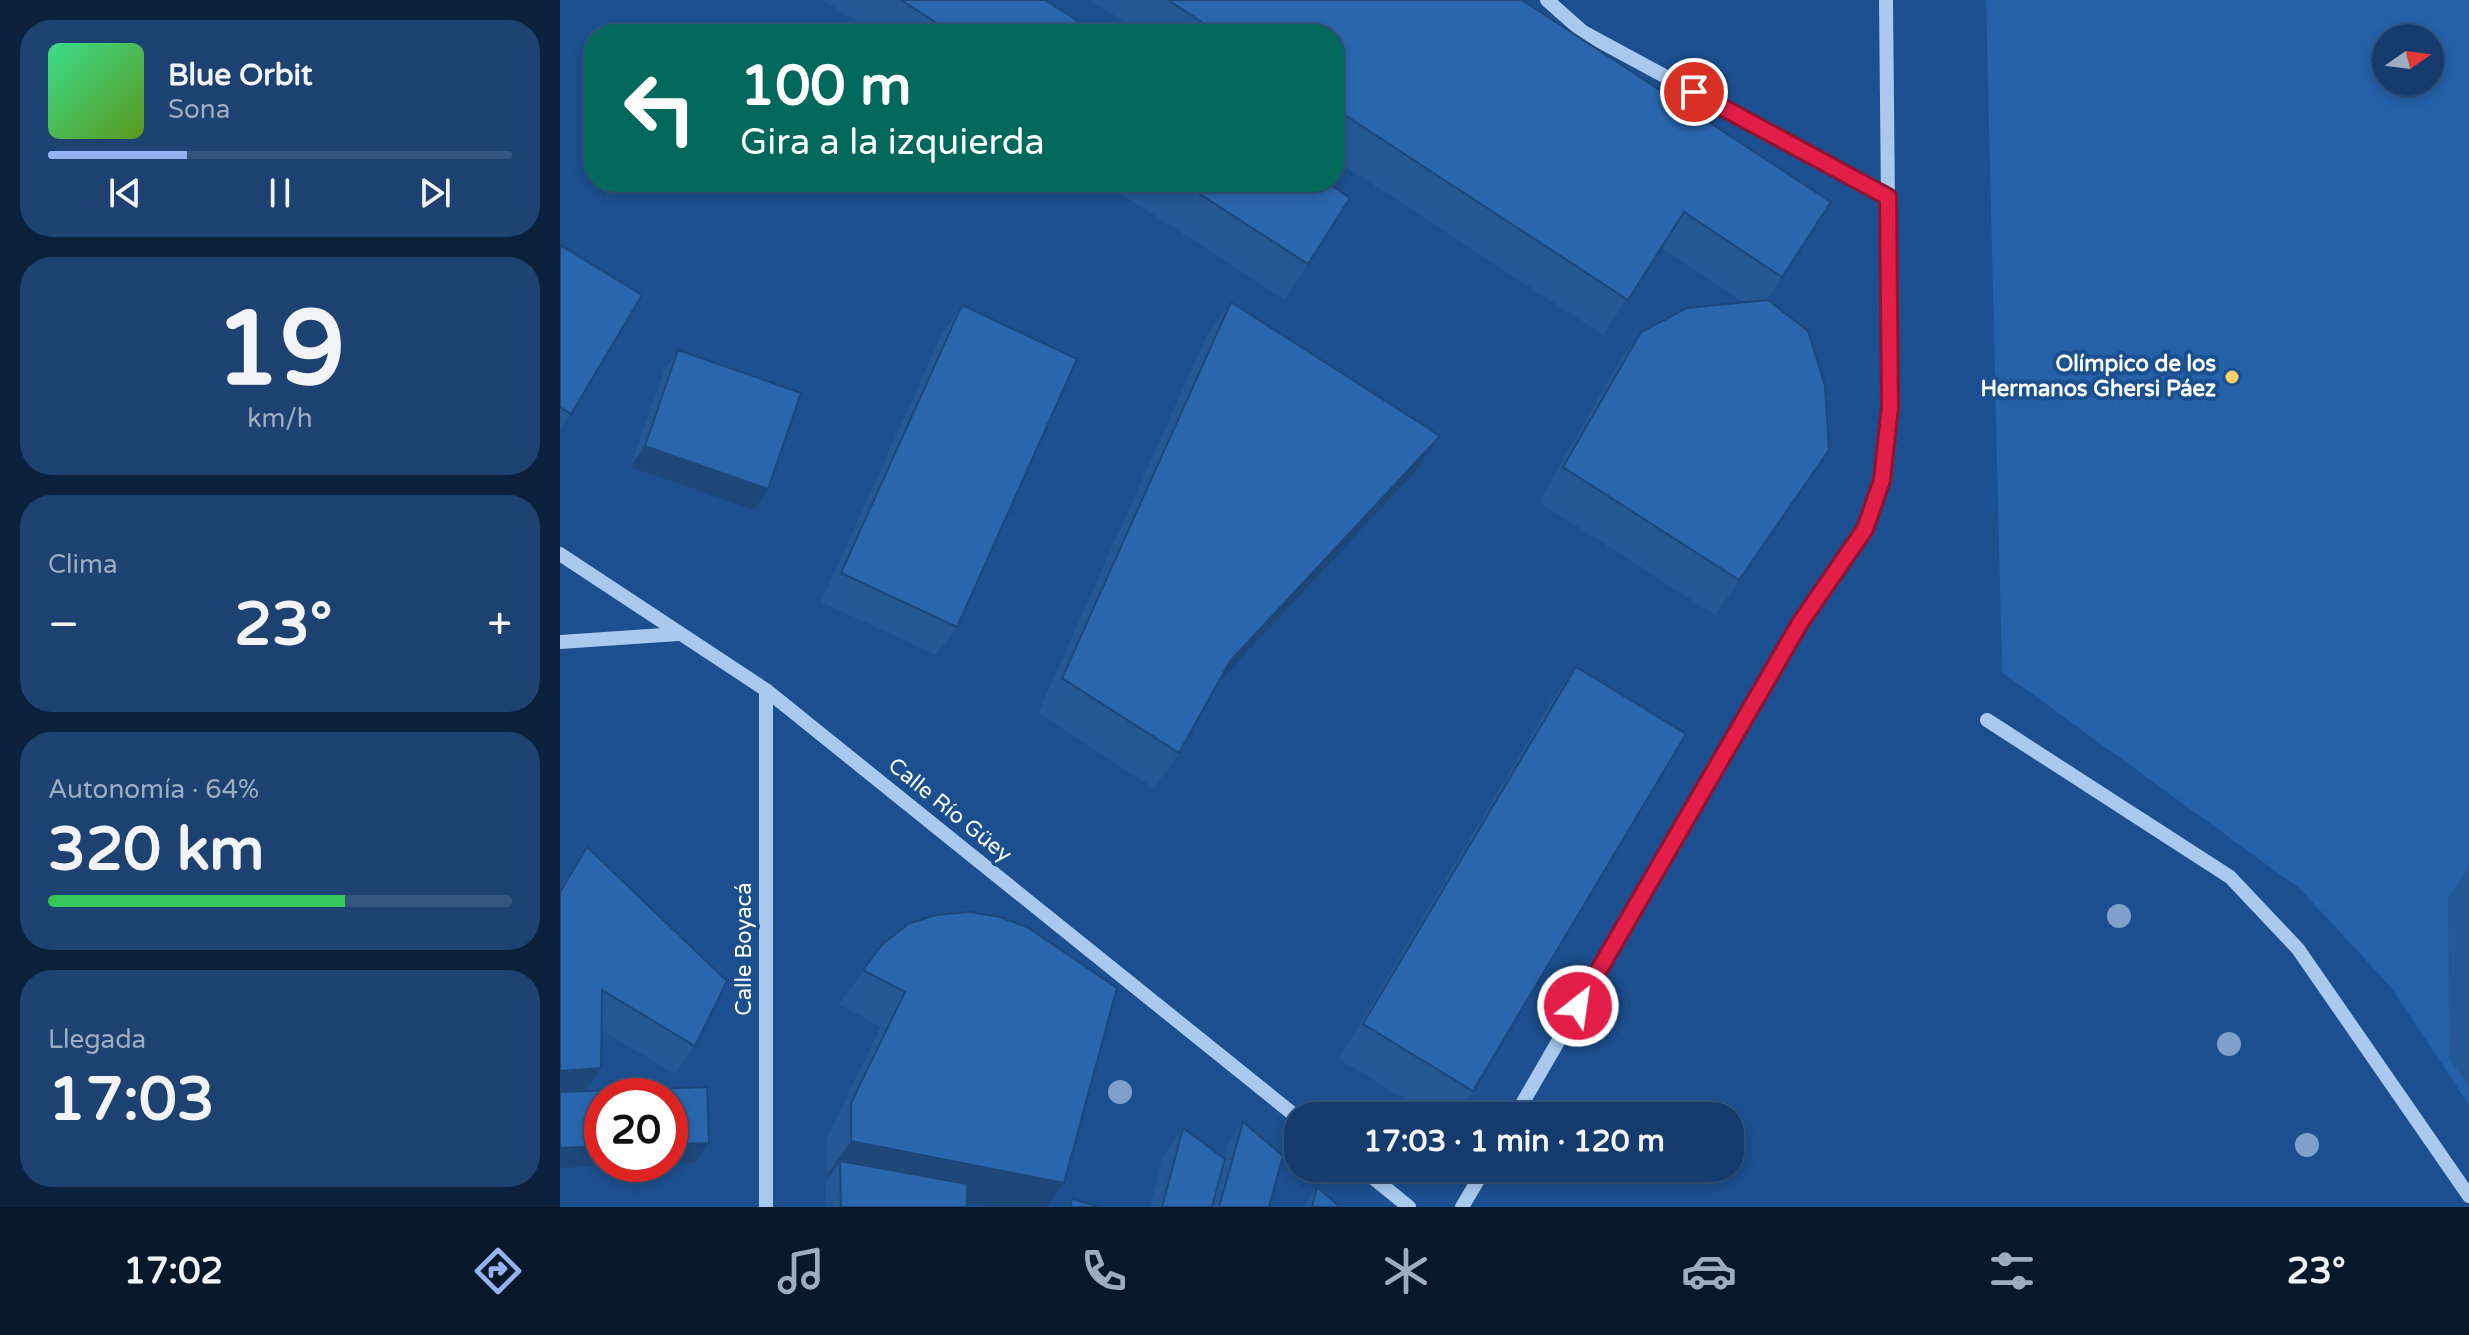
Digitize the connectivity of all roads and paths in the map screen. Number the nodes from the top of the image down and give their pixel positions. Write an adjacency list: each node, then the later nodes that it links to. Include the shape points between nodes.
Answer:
1 (1547, 0): 3 (street, via 1583,32)
2 (1886, 0): 3 (street)
3 (1888, 197): 9 (street, via 1890,407 1882,480 1865,529 1800,623)
4 (560, 554): 5 (street, Calle Río Güey)
5 (679, 634): 6 (street); 7 (street, Calle Río Güey)
6 (560, 642)
7 (766, 690): 10 (street, Calle Río Güey); 14 (street, Calle Boyacá)
8 (1987, 720): 13 (street, via 2230,877 2298,949)
9 (1523, 1102)
10 (1284, 1107)
11 (1378, 1182): 15 (street)
12 (1477, 1182): 16 (street)
13 (2469, 1196)
14 (766, 1207)
15 (1409, 1207)
16 (1462, 1207)

